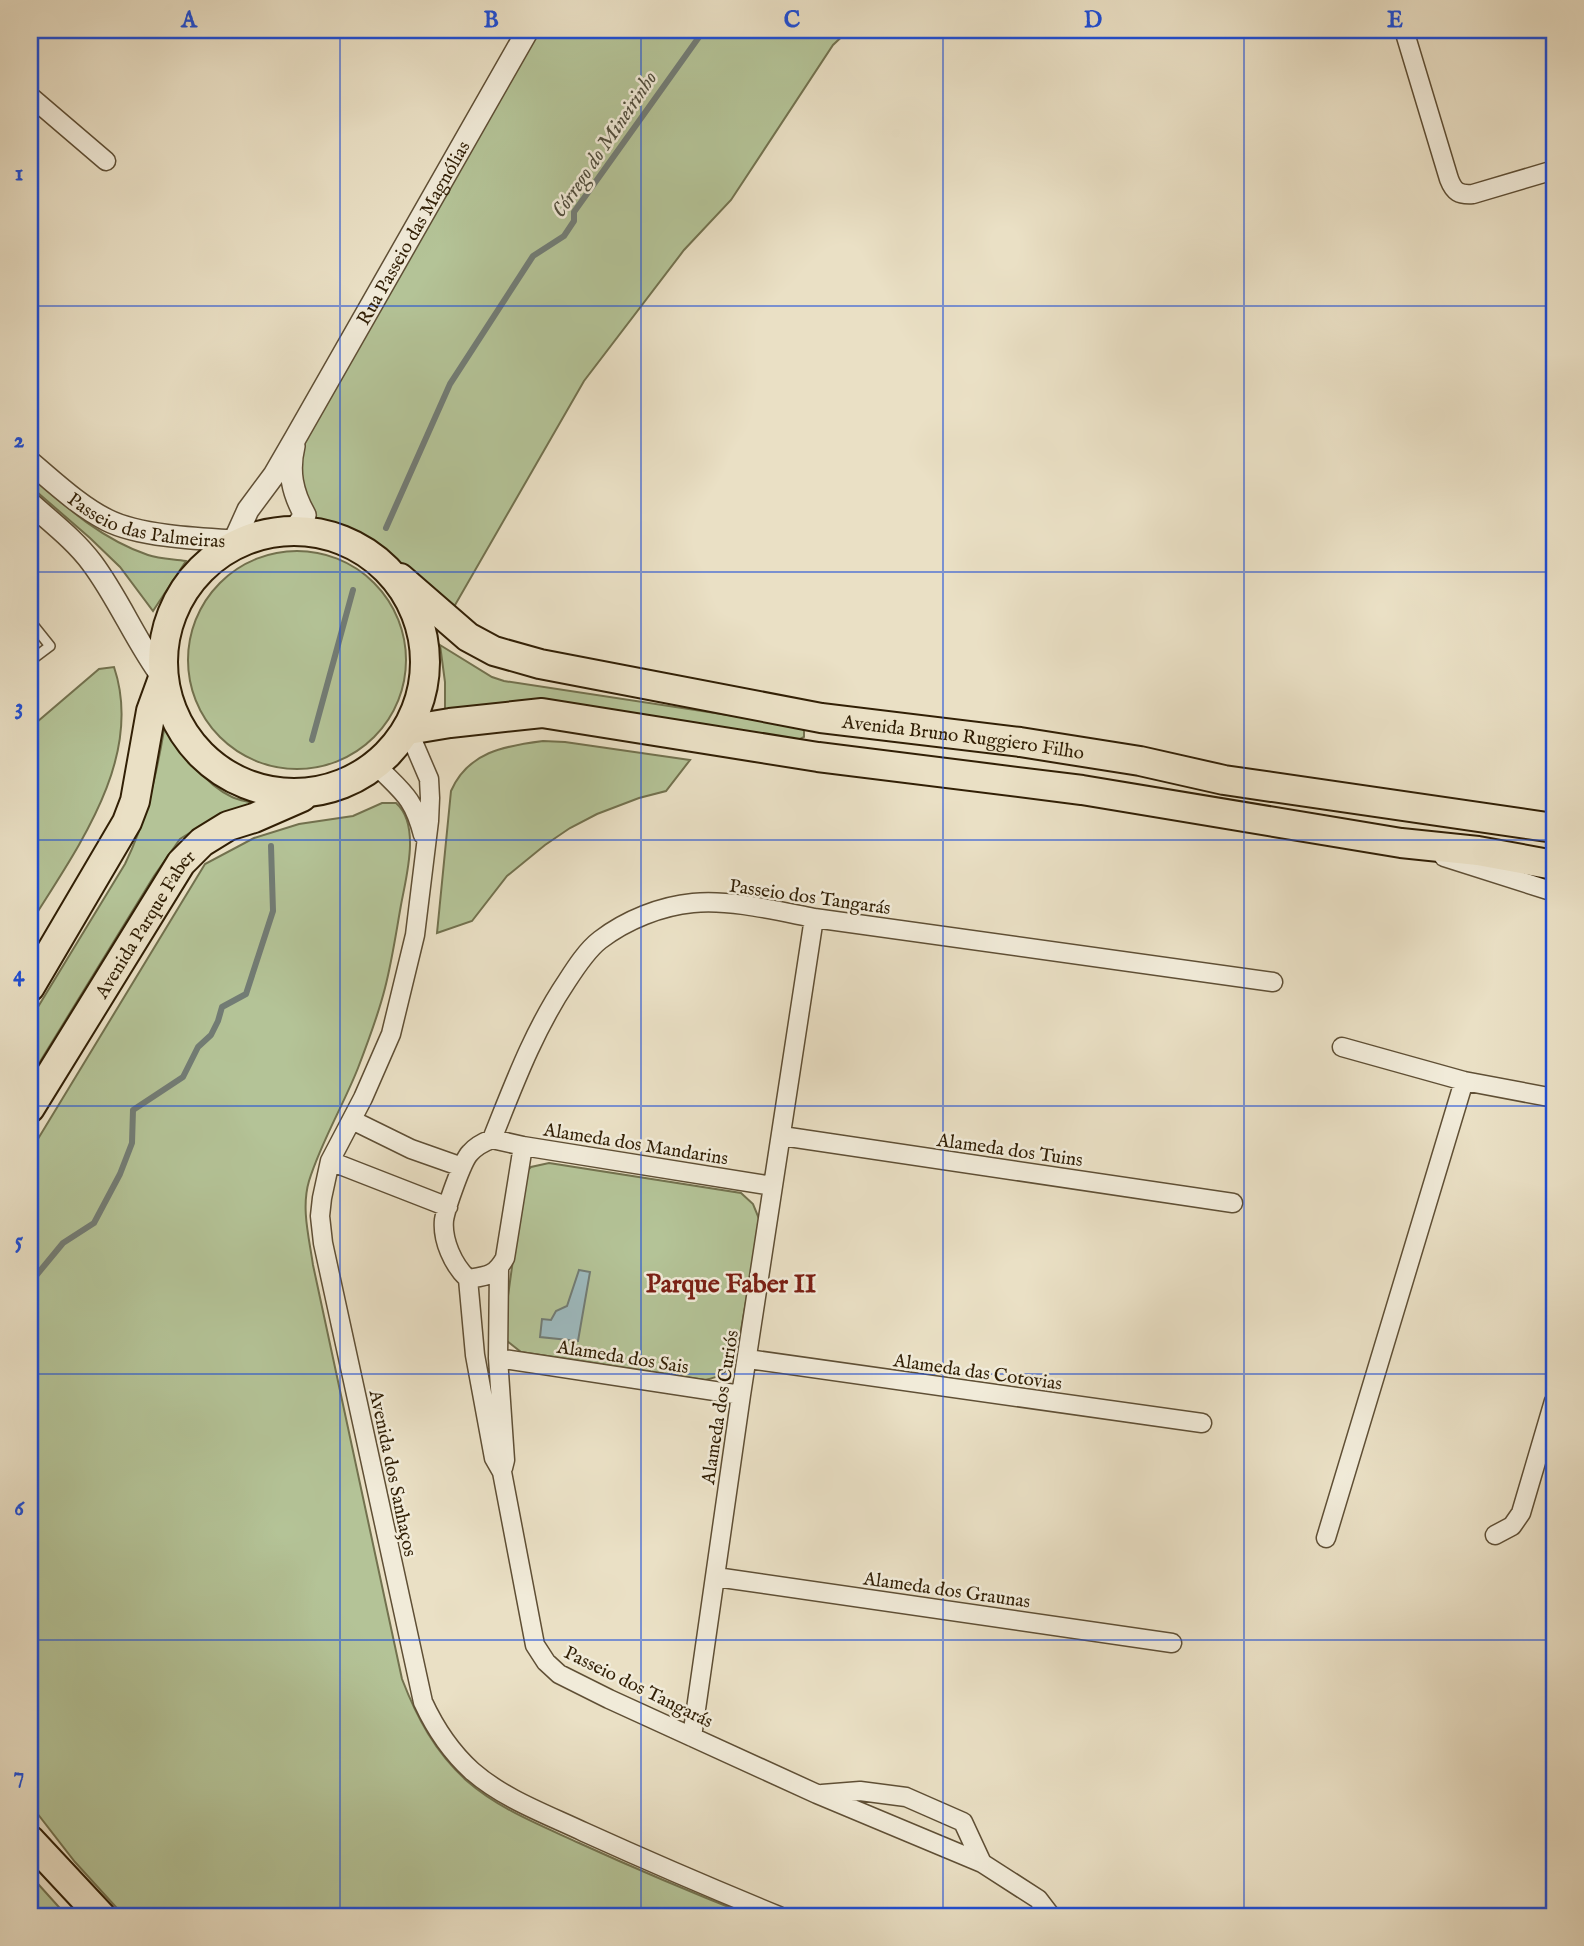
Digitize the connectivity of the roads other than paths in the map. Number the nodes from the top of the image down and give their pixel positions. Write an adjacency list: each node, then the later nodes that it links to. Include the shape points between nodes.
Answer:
1 (528, 30): 6 (street, Rua Passeio das Magnólias)
2 (1404, 30): 5 (street, via 1456,192 1473,194)
3 (30, 96): 4 (street)
4 (106, 161)
5 (1554, 170)
6 (296, 437): 9 (street, Rua Passeio das Magnólias, via 291,477 304,515); 10 (street, Rua Passeio das Magnólias, via 248,510)
7 (30, 462): 10 (street, Passeio das Palmeiras, via 109,522 184,538)
8 (30, 503): 14 (street, Passeio das Palmeiras, via 92,563)
9 (293, 531): 10 (main road, Avenida Bruno Ruggiero Filho); 11 (main road, Avenida Bruno Ruggiero Filho, via 327,535 352,545)
10 (234, 541): 14 (main road, via 199,571 176,604 164,642)
11 (400, 578): 15 (main road, Avenida Bruno Ruggiero Filho, via 468,637 494,651); 16 (main road, via 424,648 424,680)
12 (30, 621): 13 (lane, via 50,646)
13 (30, 662)
14 (163, 678): 19 (main road, via 177,722 188,741 213,766 264,791); 27 (main road, via 151,711 127,822)
15 (821, 718): 17 (main road); 20 (main road, Avenida Bruno Ruggiero Filho, via 1020,742 1224,779)
16 (408, 730): 17 (main road, Avenida Bruno Ruggiero Filho, via 542,713); 18 (main road); 22 (street, Avenida dos Sanhaços, via 429,779)
17 (818, 757): 21 (main road, Avenida Bruno Ruggiero Filho, via 1082,790)
18 (376, 765): 19 (main road, via 345,784); 22 (street, Avenida dos Sanhaços, via 413,804)
19 (309, 793): 31 (main road, Avenida Parque Faber, via 228,827 202,842 181,863)
20 (1554, 828)
21 (1401, 843): 23 (main road, Avenida Bruno Ruggiero Filho); 24 (street, Avenida Bruno Ruggiero Filho)
22 (425, 845): 32 (street, Avenida dos Sanhaços, via 404,989 391,1034)
23 (1554, 864)
24 (1554, 892)
25 (814, 918): 26 (street, Passeio dos Tangarás); 33 (street, Alameda dos Curiós); 34 (street, Passeio dos Tangarás, via 752,906 693,903 640,916 599,940 552,1003)
26 (1273, 982)
27 (30, 987)
28 (1342, 1047): 29 (street)
29 (1464, 1081): 30 (street); 50 (street)
30 (1554, 1098)
31 (30, 1108)
32 (352, 1120): 36 (street, Avenida dos Sanhaços); 37 (street)
33 (782, 1136): 38 (street, Alameda dos Curiós); 39 (street, Alameda dos Tuins)
34 (492, 1139): 35 (street, Alameda dos Mandarins); 37 (street, Passeio dos Tangarás, via 469,1154)
35 (523, 1146): 38 (street, Alameda dos Mandarins); 41 (street, Passeio dos Tangarás, via 505,1258)
36 (330, 1161): 40 (street); 58 (street, Avenida dos Sanhaços, via 321,1207 323,1242 418,1685 437,1730 473,1771 518,1802)
37 (462, 1167): 40 (street, Passeio dos Tangarás)
38 (773, 1186): 44 (street, Alameda dos Curiós)
39 (1233, 1203)
40 (449, 1208): 42 (street, Passeio dos Tangarás, via 444,1220 450,1253)
41 (499, 1269): 42 (street); 43 (street, Passeio dos Tangarás)
42 (468, 1279): 48 (street, Passeio dos Tangarás, via 475,1355 494,1458)
43 (498, 1358): 45 (street, Alameda dos Sais); 48 (street, Passeio dos Tangarás)
44 (748, 1359): 45 (street, Alameda dos Curiós); 47 (street, Alameda das Cotovias)
45 (741, 1395): 51 (street, Alameda dos Curiós)
46 (1554, 1401): 49 (street, via 1521,1513 1512,1526)
47 (1202, 1423)
48 (502, 1472): 53 (street, Passeio dos Tangarás, via 535,1645 546,1662 558,1674)
49 (1495, 1535)
50 (1326, 1538)
51 (716, 1577): 52 (street, Alameda dos Graunas); 53 (street, Alameda dos Curiós)
52 (1172, 1643)
53 (692, 1737): 54 (street, Passeio dos Tangarás)
54 (817, 1794): 56 (street, Passeio dos Tangarás); 56 (street, Passeio dos Tangarás, via 860,1791 906,1797 963,1822)
55 (30, 1840): 57 (main road)
56 (982, 1863): 59 (street, Passeio dos Tangarás, via 1038,1899)
57 (101, 1916)
58 (779, 1916)
59 (1051, 1916)

